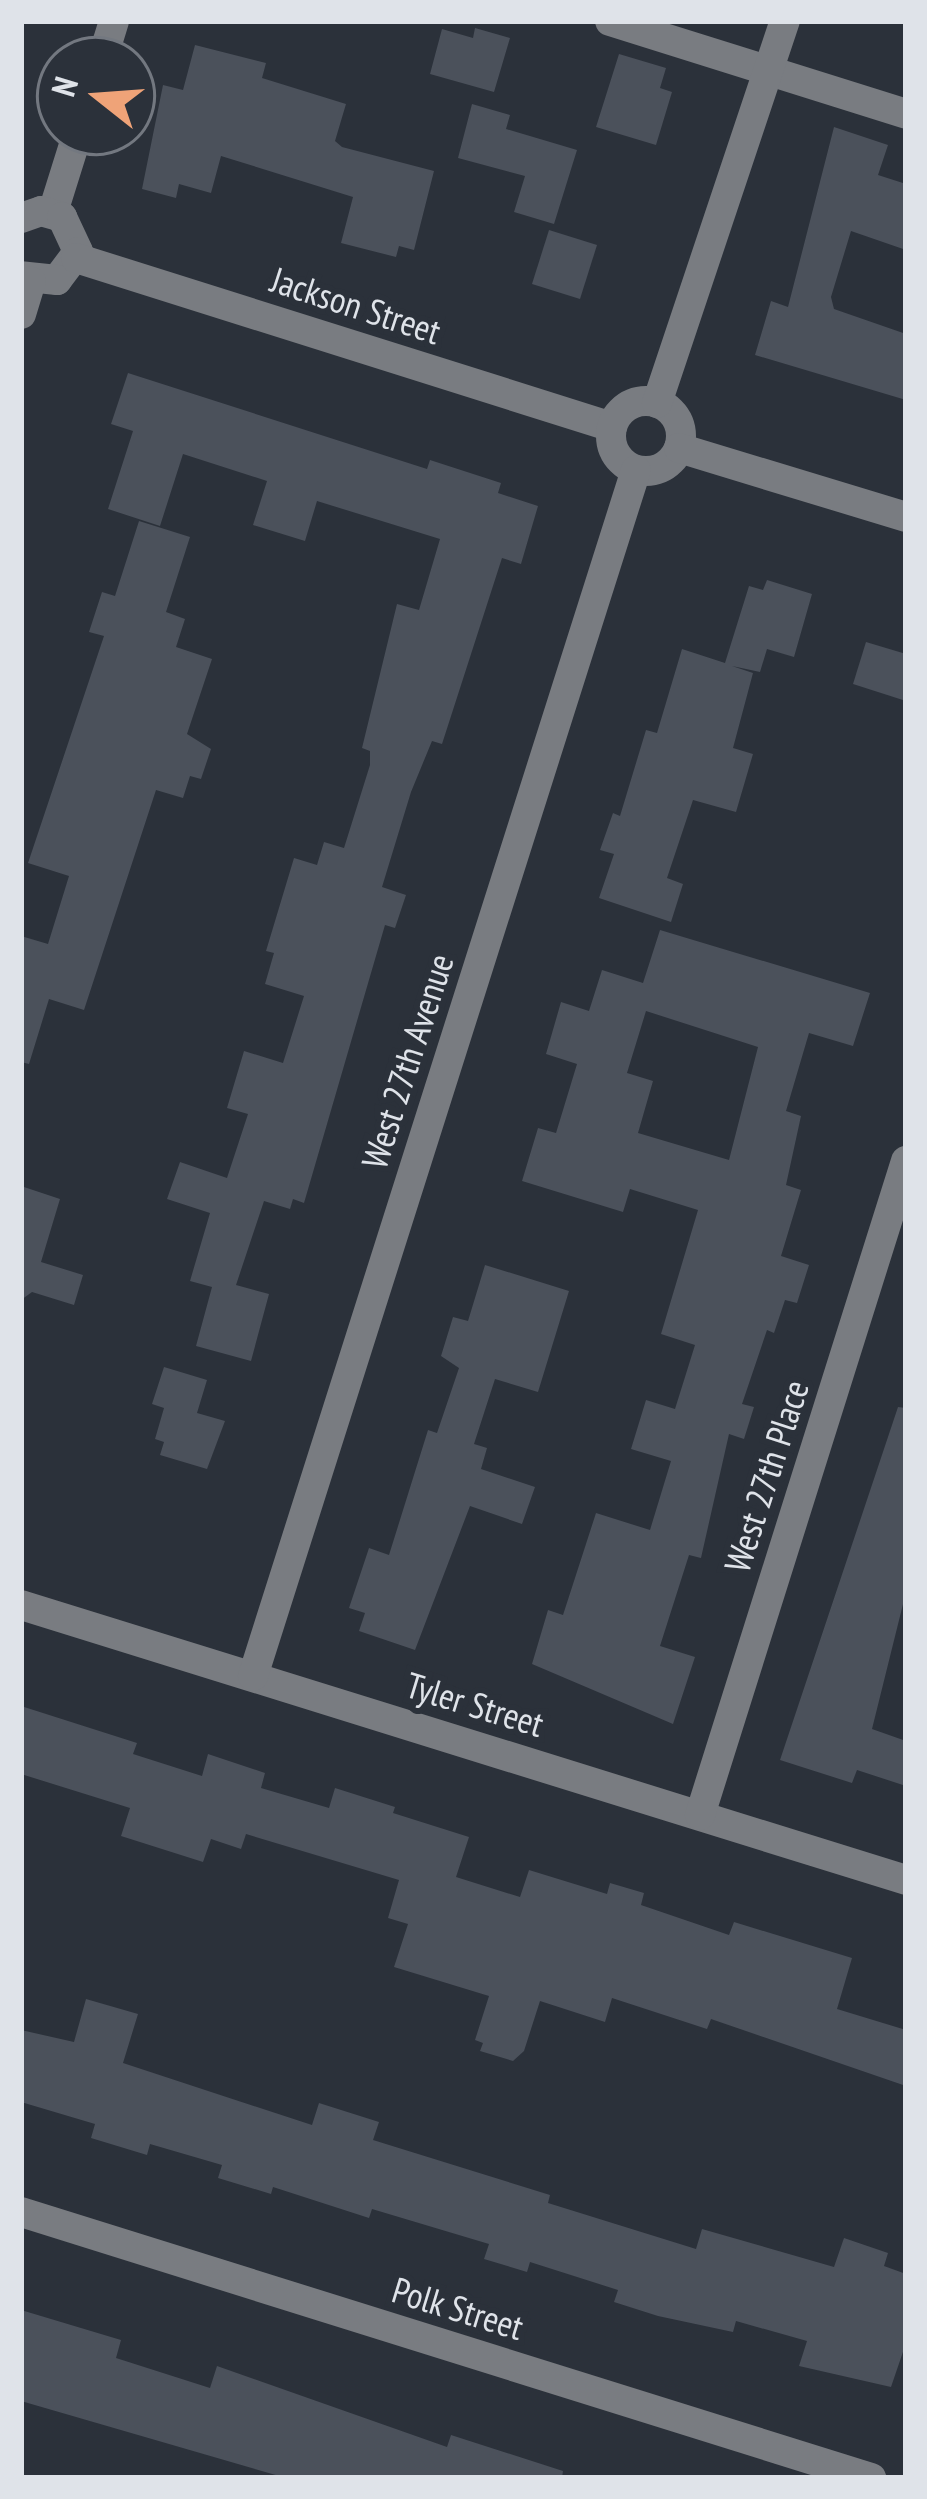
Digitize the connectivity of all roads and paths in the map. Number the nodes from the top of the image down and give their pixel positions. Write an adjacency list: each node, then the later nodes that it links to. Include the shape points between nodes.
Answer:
1 (610, 21): 3 (street)
2 (784, 21): 3 (street)
3 (769, 71): 4 (street); 11 (street)
4 (906, 114)
5 (71, 156): 6 (street)
6 (53, 212): 7 (street); 8 (street, via 74,230)
7 (21, 218)
8 (76, 257): 9 (street, via 57,280); 12 (street, Jackson Street)
9 (26, 279): 10 (street)
10 (21, 314)
11 (657, 403): 12 (street, via 633,404); 13 (street, via 677,421)
12 (612, 427): 14 (street, via 614,452)
13 (679, 448): 14 (street, via 660,469); 15 (street)
14 (636, 470): 18 (street, West 27th Avenue)
15 (906, 517)
16 (906, 1161): 19 (street, West 27th Place)
17 (21, 1605): 18 (street, Tyler Street)
18 (253, 1676): 19 (street, Tyler Street)
19 (700, 1815): 20 (street, Tyler Street)
20 (906, 1880)
21 (21, 2212): 22 (street, Polk Street)
22 (871, 2478)

